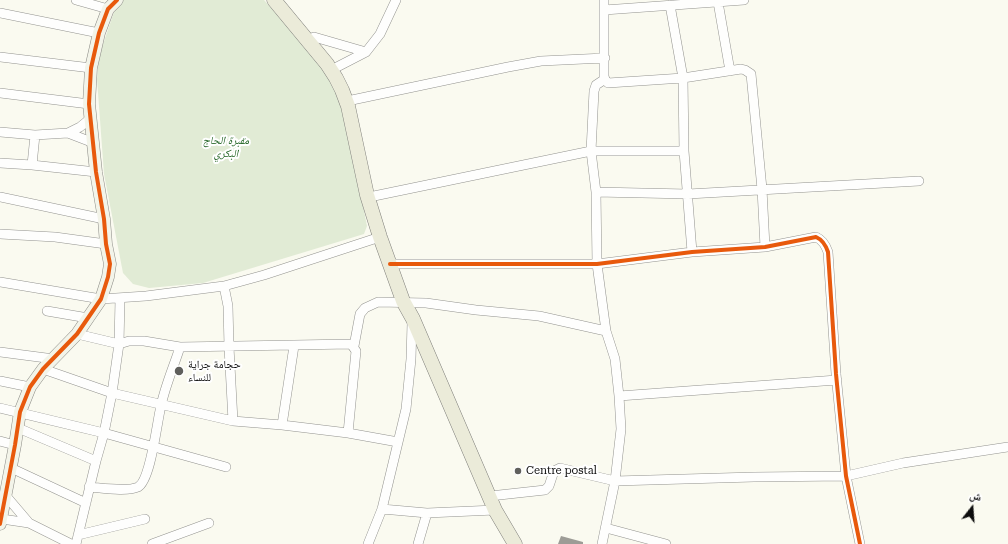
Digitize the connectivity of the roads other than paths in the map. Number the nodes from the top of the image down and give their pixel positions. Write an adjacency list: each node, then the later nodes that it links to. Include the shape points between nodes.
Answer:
1 (76, 0): 10 (street)
2 (117, 0): 10 (street)
3 (274, 0): 44 (main road, via 327,64 342,90)
4 (282, 0): 14 (main road)
5 (396, 0): 15 (street, via 380,34)
6 (604, 0): 11 (street)
7 (744, 0): 8 (street)
8 (718, 2): 9 (street); 20 (street)
9 (670, 4): 11 (street); 21 (street)
10 (108, 9): 13 (street)
11 (604, 10): 17 (street)
12 (0, 13): 13 (street)
13 (99, 33): 19 (street)
14 (314, 37): 15 (street); 18 (main road)
15 (366, 52): 18 (street)
16 (0, 57): 19 (street)
17 (605, 58): 22 (street); 24 (street, via 542,61)
18 (337, 67): 24 (main road)
19 (91, 68): 25 (street)
20 (730, 71): 21 (street); 37 (street, via 745,70 751,74)
21 (683, 78): 22 (street, via 611,83); 32 (street)
22 (605, 79): 31 (street, via 596,85 594,91)
23 (0, 93): 25 (street)
24 (352, 100): 40 (main road)
25 (89, 104): 26 (street)
26 (91, 118): 28 (street); 30 (street)
27 (0, 132): 29 (street)
28 (68, 134): 29 (street); 30 (street)
29 (35, 135): 34 (street)
30 (94, 143): 35 (street)
31 (591, 151): 32 (street); 38 (street); 40 (street)
32 (684, 151): 39 (street)
33 (0, 163): 34 (street)
34 (32, 165): 35 (street)
35 (96, 172): 42 (street)
36 (919, 181): 37 (street)
37 (762, 189): 39 (street); 46 (street)
38 (596, 192): 39 (street); 49 (street)
39 (688, 194): 47 (street)
40 (374, 196): 44 (main road)
41 (0, 197): 42 (street)
42 (104, 219): 45 (street)
43 (0, 235): 45 (street, via 55,237)
44 (380, 237): 48 (main road); 51 (street)
45 (106, 244): 52 (street, via 110,264)
46 (765, 247): 47 (street); 68 (street, via 816,237 826,246)
47 (692, 252): 49 (street)
48 (390, 264): 49 (street); 54 (main road)
49 (597, 264): 58 (street)
50 (0, 282): 52 (street)
51 (224, 286): 53 (street); 64 (street, via 228,306)
52 (101, 299): 53 (street); 56 (street)
53 (120, 299): 60 (street)
54 (403, 301): 57 (main road); 58 (street, via 540,316); 62 (street, via 378,302 365,308 358,320)
55 (47, 311): 56 (street)
56 (88, 318): 59 (street)
57 (413, 319): 82 (street, via 406,409); 93 (main road)
58 (606, 331): 72 (street, via 615,359)
59 (77, 334): 60 (street); 66 (street)
60 (119, 344): 63 (street, via 144,341); 71 (street)
61 (294, 346): 62 (street); 64 (street); 77 (street)
62 (354, 346): 80 (street, via 356,351)
63 (180, 347): 64 (street); 73 (street)
64 (229, 347): 76 (street)
65 (0, 352): 66 (street)
66 (54, 359): 67 (street)
67 (44, 369): 70 (street); 71 (street)
68 (837, 380): 72 (street); 89 (street)
69 (0, 381): 70 (street)
70 (30, 387): 75 (street)
71 (112, 393): 73 (street); 79 (street)
72 (619, 396): 90 (street, via 620,429)
73 (161, 405): 76 (street); 84 (street)
74 (0, 408): 75 (street)
75 (20, 412): 78 (street); 79 (street)
76 (233, 421): 77 (street)
77 (282, 424): 80 (street)
78 (18, 428): 83 (street); 86 (street)
79 (104, 433): 84 (street); 86 (street)
80 (348, 433): 82 (street)
81 (0, 441): 83 (street)
82 (398, 442): 95 (street)
83 (15, 445): 88 (street)
84 (154, 447): 87 (street); 91 (street, via 144,482 139,486 129,489)
85 (1008, 447): 89 (street)
86 (96, 460): 91 (street)
87 (226, 467)
88 (11, 468): 92 (street); 94 (street)
89 (846, 476): 90 (street); 111 (street)
90 (615, 481): 93 (street, via 560,468 554,471 545,490); 102 (street)
91 (89, 487): 94 (street)
92 (6, 496): 99 (street); 100 (street)
93 (490, 496): 96 (main road)
94 (86, 503): 103 (street)
95 (382, 509): 97 (street); 106 (street)
96 (495, 510): 97 (street); 108 (main road)
97 (427, 513): 107 (street)
98 (145, 519): 103 (street)
99 (1, 522): 100 (street)
100 (29, 523): 104 (street)
101 (209, 523): 105 (street)
102 (606, 528): 109 (street); 110 (street)
103 (77, 540)
104 (71, 544)
105 (152, 544)
106 (368, 544)
107 (418, 544)
108 (514, 544)
109 (602, 544)
110 (666, 544)
111 (860, 544)

